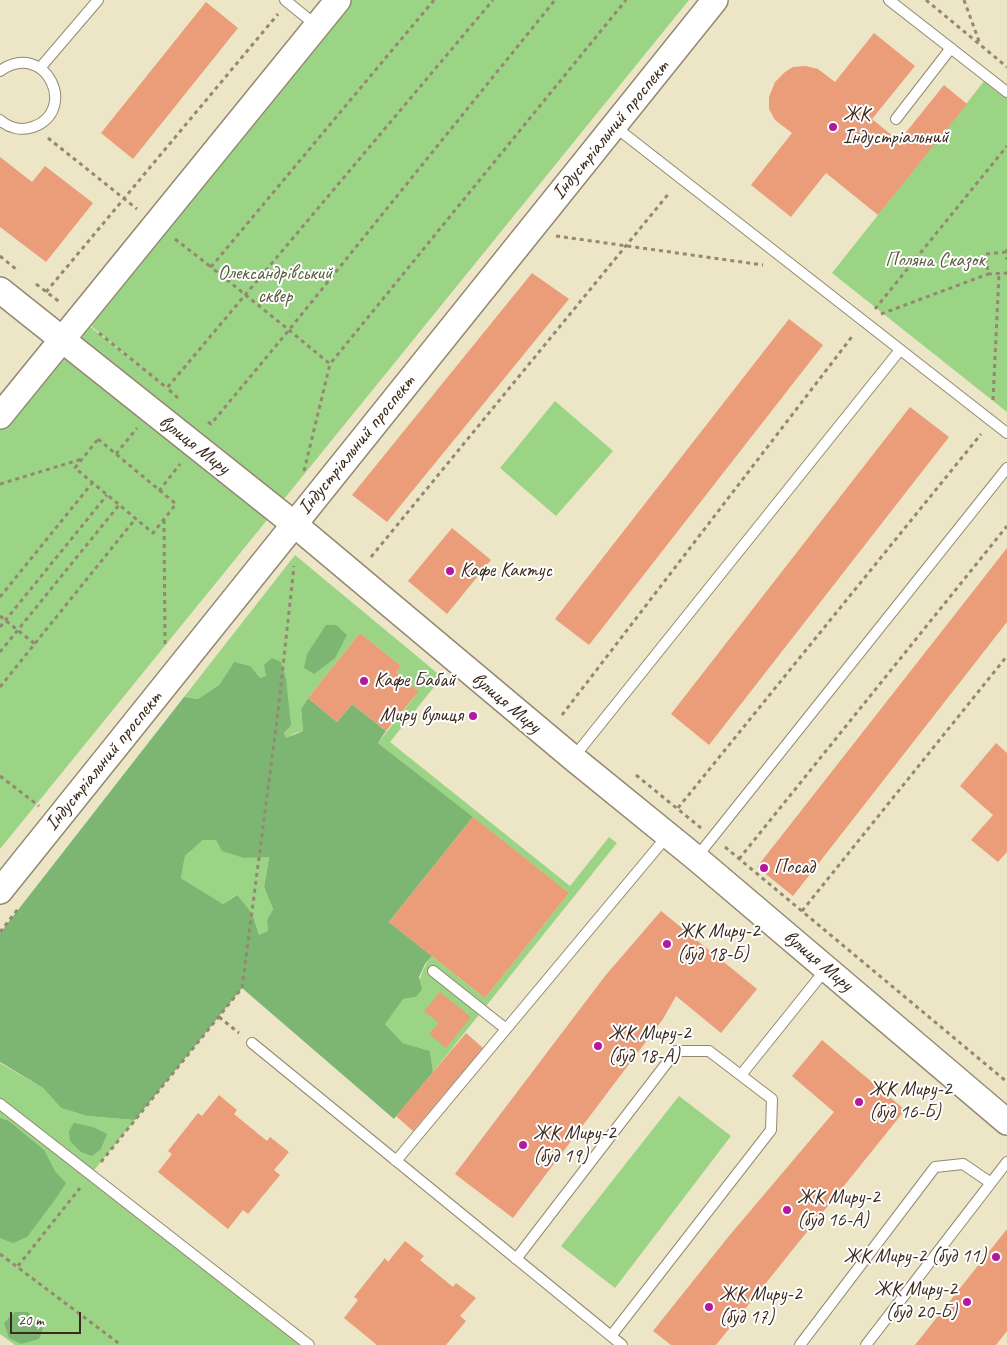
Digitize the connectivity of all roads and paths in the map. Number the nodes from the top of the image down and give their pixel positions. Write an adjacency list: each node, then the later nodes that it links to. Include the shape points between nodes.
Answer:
1 (98, 0): 16 (lane)
2 (338, 0): 12 (street)
3 (434, 0): 34 (path, via 211,267)
4 (493, 0): 34 (path)
5 (555, 0): 37 (path)
6 (626, 0): 40 (path)
7 (715, 0): 22 (street, Індустріальний проспект)
8 (890, 0): 14 (lane)
9 (926, 0): 13 (path)
10 (964, 0): 13 (path)
11 (286, 1): 12 (lane); 25 (path)
12 (317, 26): 35 (street)
13 (981, 46): 15 (path)
14 (951, 48): 18 (lane); 20 (lane)
15 (1007, 67)
16 (40, 68): 17 (lane, via 20,62); 21 (lane, via 54,85 55,96 47,118)
17 (0, 71)
18 (1007, 92)
19 (0, 120): 21 (lane, via 16,128)
20 (896, 120)
21 (34, 126): 25 (path)
22 (614, 126): 24 (lane); 60 (street, Індустріальний проспект)
23 (1007, 146): 36 (path)
24 (681, 178): 29 (lane); 62 (path)
25 (124, 199): 35 (path, via 46,292)
26 (552, 236): 29 (path)
27 (1007, 251): 28 (path); 32 (path, via 986,254)
28 (1007, 260)
29 (798, 269): 36 (lane)
30 (999, 273): 31 (path); 32 (path); 45 (path)
31 (1007, 273)
32 (988, 274): 36 (path)
33 (0, 290): 38 (street, вулиця Миру)
34 (245, 296): 37 (path); 41 (path)
35 (80, 318): 38 (street); 41 (path)
36 (864, 321): 39 (lane); 72 (path)
37 (289, 330): 40 (path); 44 (path, via 211,424)
38 (61, 341): 43 (street); 60 (street, вулиця Миру)
39 (900, 350): 45 (lane); 73 (lane)
40 (330, 364): 52 (path)
41 (167, 388): 42 (path)
42 (182, 400)
43 (0, 416)
44 (203, 418)
45 (992, 421): 47 (lane); 74 (path)
46 (137, 428): 48 (path)
47 (1007, 433)
48 (116, 454): 49 (path, via 98,439); 55 (path)
49 (82, 459): 53 (path, via 75,468); 54 (path)
50 (181, 463): 55 (path)
51 (1007, 468): 76 (lane)
52 (302, 478)
53 (92, 482): 56 (path); 64 (path)
54 (0, 484)
55 (159, 491): 59 (path, via 176,504)
56 (107, 495): 57 (path); 66 (path)
57 (119, 505): 58 (path); 69 (path)
58 (136, 518): 59 (path, via 153,533); 67 (path)
59 (164, 519): 68 (path)
60 (294, 524): 73 (street, вулиця Миру); 78 (street, Індустріальний проспект)
61 (1007, 526): 77 (path)
62 (372, 557)
63 (294, 565): 82 (path, via 242,988)
64 (0, 597)
65 (0, 616): 67 (path)
66 (0, 626)
67 (34, 644): 71 (path)
68 (165, 646)
69 (0, 652)
70 (1007, 656): 79 (path)
71 (0, 687)
72 (562, 715)
73 (573, 758): 75 (street, вулиця Миру)
74 (678, 808)
75 (668, 835): 76 (street, вулиця Миру); 83 (lane)
76 (696, 858): 80 (street, вулиця Миру)
77 (739, 859)
78 (0, 891)
79 (802, 911)
80 (826, 968): 85 (lane); 87 (street, вулиця Миру)
81 (433, 971): 83 (lane)
82 (219, 1016): 84 (path); 90 (path)
83 (506, 1029): 88 (lane)
84 (252, 1043): 88 (lane)
85 (740, 1075): 93 (lane, via 709,1051 676,1051); 95 (lane, via 772,1099 771,1130)
86 (0, 1104): 90 (lane)
87 (1007, 1122)
88 (396, 1161): 93 (lane)
89 (1007, 1162): 91 (lane)
90 (91, 1175): 94 (path); 97 (lane)
91 (991, 1183): 99 (lane, via 963,1164 935,1167); 100 (lane)
92 (0, 1254): 94 (path)
93 (516, 1259): 95 (lane)
94 (18, 1266): 96 (path)
95 (611, 1336): 98 (lane)
96 (121, 1345)
97 (309, 1345)
98 (622, 1345)
99 (800, 1345)
100 (866, 1345)

